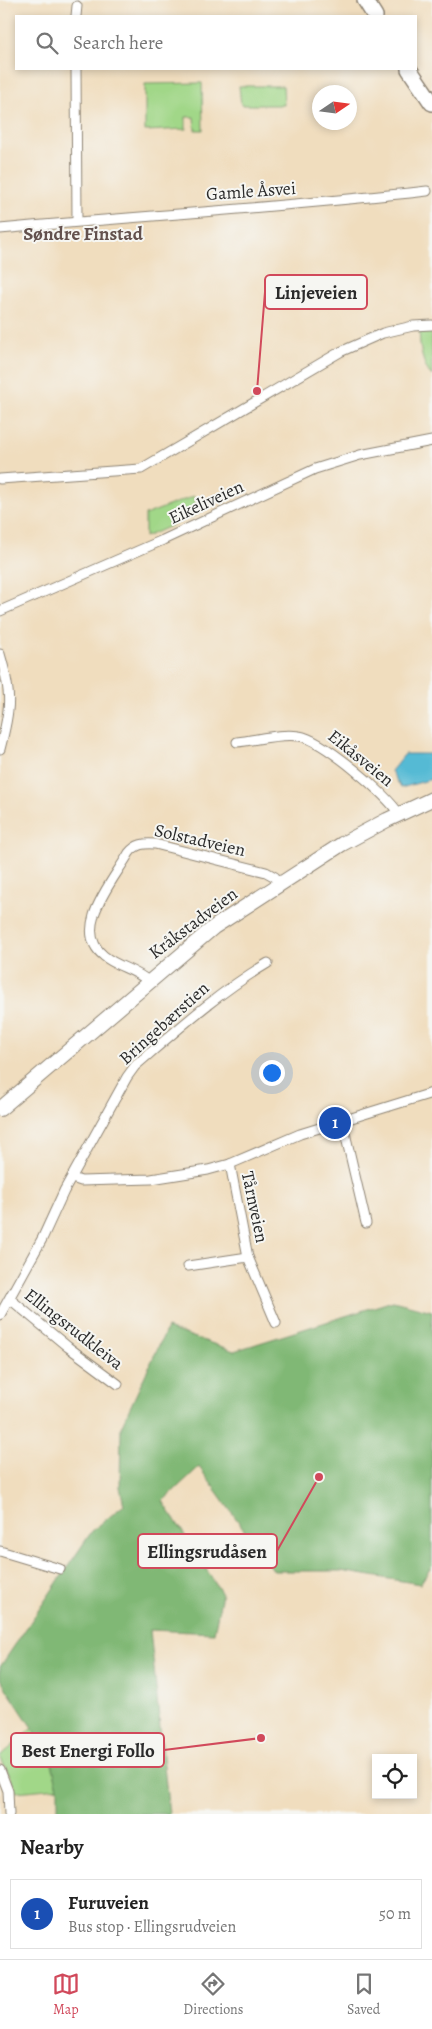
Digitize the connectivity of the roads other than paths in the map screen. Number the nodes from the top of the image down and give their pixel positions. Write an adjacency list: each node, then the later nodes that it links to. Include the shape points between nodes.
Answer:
1 (365, 0): 4 (main road)
2 (77, 6): 3 (street)
3 (76, 15)
4 (374, 15)
5 (76, 70): 9 (street)
6 (410, 70): 7 (main road)
7 (432, 103)
8 (427, 191): 9 (street, Gamle Åsvei)
9 (77, 221): 10 (street, Gamle Åsvei)
10 (0, 229)
11 (432, 325): 13 (street, via 383,333 340,352 141,469)
12 (432, 441): 14 (street, Eikeliveien, via 322,466)
13 (0, 479)
14 (0, 611)
15 (0, 654): 16 (street, via 9,686 8,718)
16 (2, 734): 18 (street)
17 (237, 742): 20 (street, Eikåsveien, via 291,736 311,739 370,784)
18 (0, 749)
19 (432, 799): 20 (main road, Kråkstadveien)
20 (399, 814): 21 (main road, Kråkstadveien, via 342,844)
21 (280, 884): 23 (main road, Kråkstadveien, via 208,932); 23 (street, Solstadveien, via 271,874 252,868 155,844 144,843 136,847 129,853 100,902 90,929 102,955)
22 (268, 963): 28 (street, Bringebærstien, via 220,994 136,1066)
23 (148, 981): 25 (main road, Kråkstadveien)
24 (432, 1093): 26 (street)
25 (0, 1108)
26 (342, 1120): 27 (street); 29 (street)
27 (230, 1164): 28 (street, via 151,1179 82,1181); 30 (street, Tårnveien)
28 (72, 1178): 32 (street, Bringebærstien)
29 (366, 1223)
30 (248, 1257): 31 (street, Tårnveien); 34 (street, Tårnveien)
31 (188, 1266)
32 (10, 1299): 33 (street, Bringebærstien); 35 (street, Ellingsrudkleiva, via 68,1348)
33 (0, 1314)
34 (276, 1323)
35 (118, 1384)
36 (0, 1551): 37 (street)
37 (60, 1569)
38 (0, 1770): 39 (street, via 8,1791)
39 (9, 1814)

